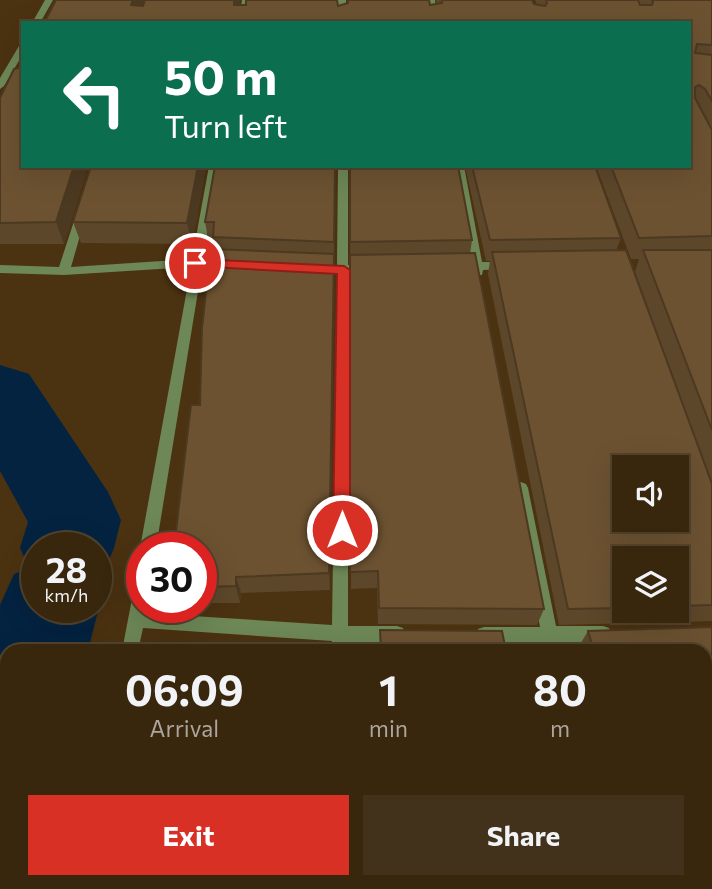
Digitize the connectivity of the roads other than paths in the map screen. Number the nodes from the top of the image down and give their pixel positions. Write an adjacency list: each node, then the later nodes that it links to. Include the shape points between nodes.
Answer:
1 (49, 0): 5 (street)
2 (246, 0): 6 (street)
3 (342, 0): 7 (street)
4 (431, 0): 8 (street)
5 (37, 21)
6 (242, 21)
7 (342, 21)
8 (434, 21)
9 (21, 50): 10 (street)
10 (4, 83)
11 (214, 168): 15 (street)
12 (343, 168): 23 (street)
13 (459, 168): 17 (street)
14 (84, 206): 24 (street)
15 (195, 263): 16 (street); 24 (street); 27 (street)
16 (236, 265)
17 (476, 265): 18 (street); 19 (street); 25 (street)
18 (517, 265)
19 (450, 266)
20 (303, 268): 23 (street)
21 (0, 269): 24 (street)
22 (383, 269): 23 (street)
23 (344, 270): 33 (street)
24 (64, 271)
25 (482, 293)
26 (517, 471): 34 (street)
27 (151, 532)
28 (136, 623): 35 (street)
29 (155, 623): 33 (street)
30 (618, 634): 34 (street)
31 (411, 635): 33 (street)
32 (466, 635): 34 (street)
33 (341, 643)
34 (552, 643)
35 (132, 644)

